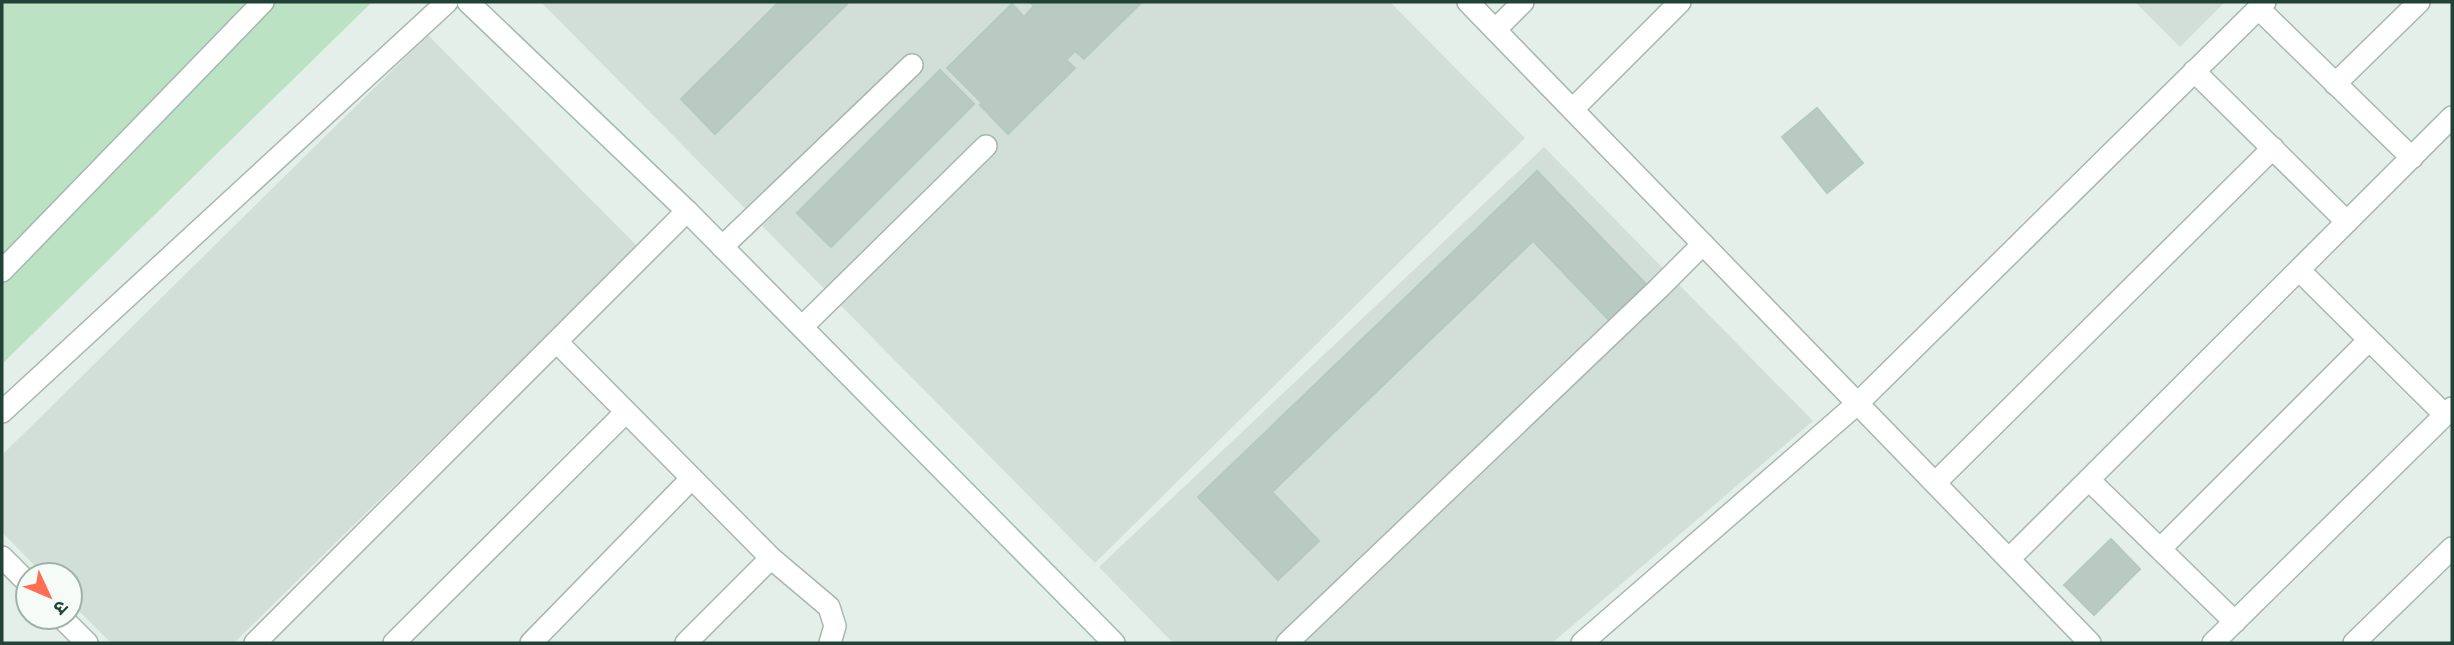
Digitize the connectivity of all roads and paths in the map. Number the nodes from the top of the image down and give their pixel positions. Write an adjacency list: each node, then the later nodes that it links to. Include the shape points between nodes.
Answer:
1 (263, 2): 23 (street)
2 (447, 2): 29 (street)
3 (468, 2): 18 (street)
4 (1468, 2): 9 (street)
5 (1523, 2): 9 (street)
6 (1680, 2): 13 (street)
7 (2419, 2): 12 (street)
8 (2261, 5): 11 (street); 12 (street)
9 (1495, 30): 13 (street)
10 (912, 65): 21 (street)
11 (2194, 71): 16 (street); 27 (street)
12 (2336, 84): 17 (street)
13 (1573, 109): 20 (street)
14 (2452, 117): 17 (street)
15 (986, 146): 24 (street)
16 (2273, 148): 19 (street); 33 (street)
17 (2412, 158): 19 (street)
18 (687, 211): 21 (street); 26 (street)
19 (2347, 222): 22 (street)
20 (1703, 244): 27 (street); 45 (street)
21 (722, 247): 24 (street)
22 (2299, 270): 25 (street); 32 (street)
23 (2, 271)
24 (802, 327): 44 (street)
25 (2369, 340): 28 (street); 35 (street)
26 (557, 342): 30 (street); 39 (street)
27 (1858, 403): 33 (street); 46 (street)
28 (2449, 411): 38 (street)
29 (2, 412)
30 (626, 412): 31 (street); 40 (street)
31 (692, 478): 36 (street); 41 (street)
32 (2089, 480): 35 (street); 37 (street)
33 (1935, 483): 37 (street)
34 (2452, 548): 49 (street)
35 (2160, 549): 38 (street)
36 (771, 558): 42 (street); 43 (street, via 829,607 835,626)
37 (2009, 559): 47 (street)
38 (2235, 622): 48 (street)
39 (255, 643)
40 (394, 643)
41 (531, 643)
42 (686, 643)
43 (830, 643)
44 (1114, 643)
45 (1287, 643)
46 (1582, 643)
47 (2090, 643)
48 (2213, 643)
49 (2354, 643)

